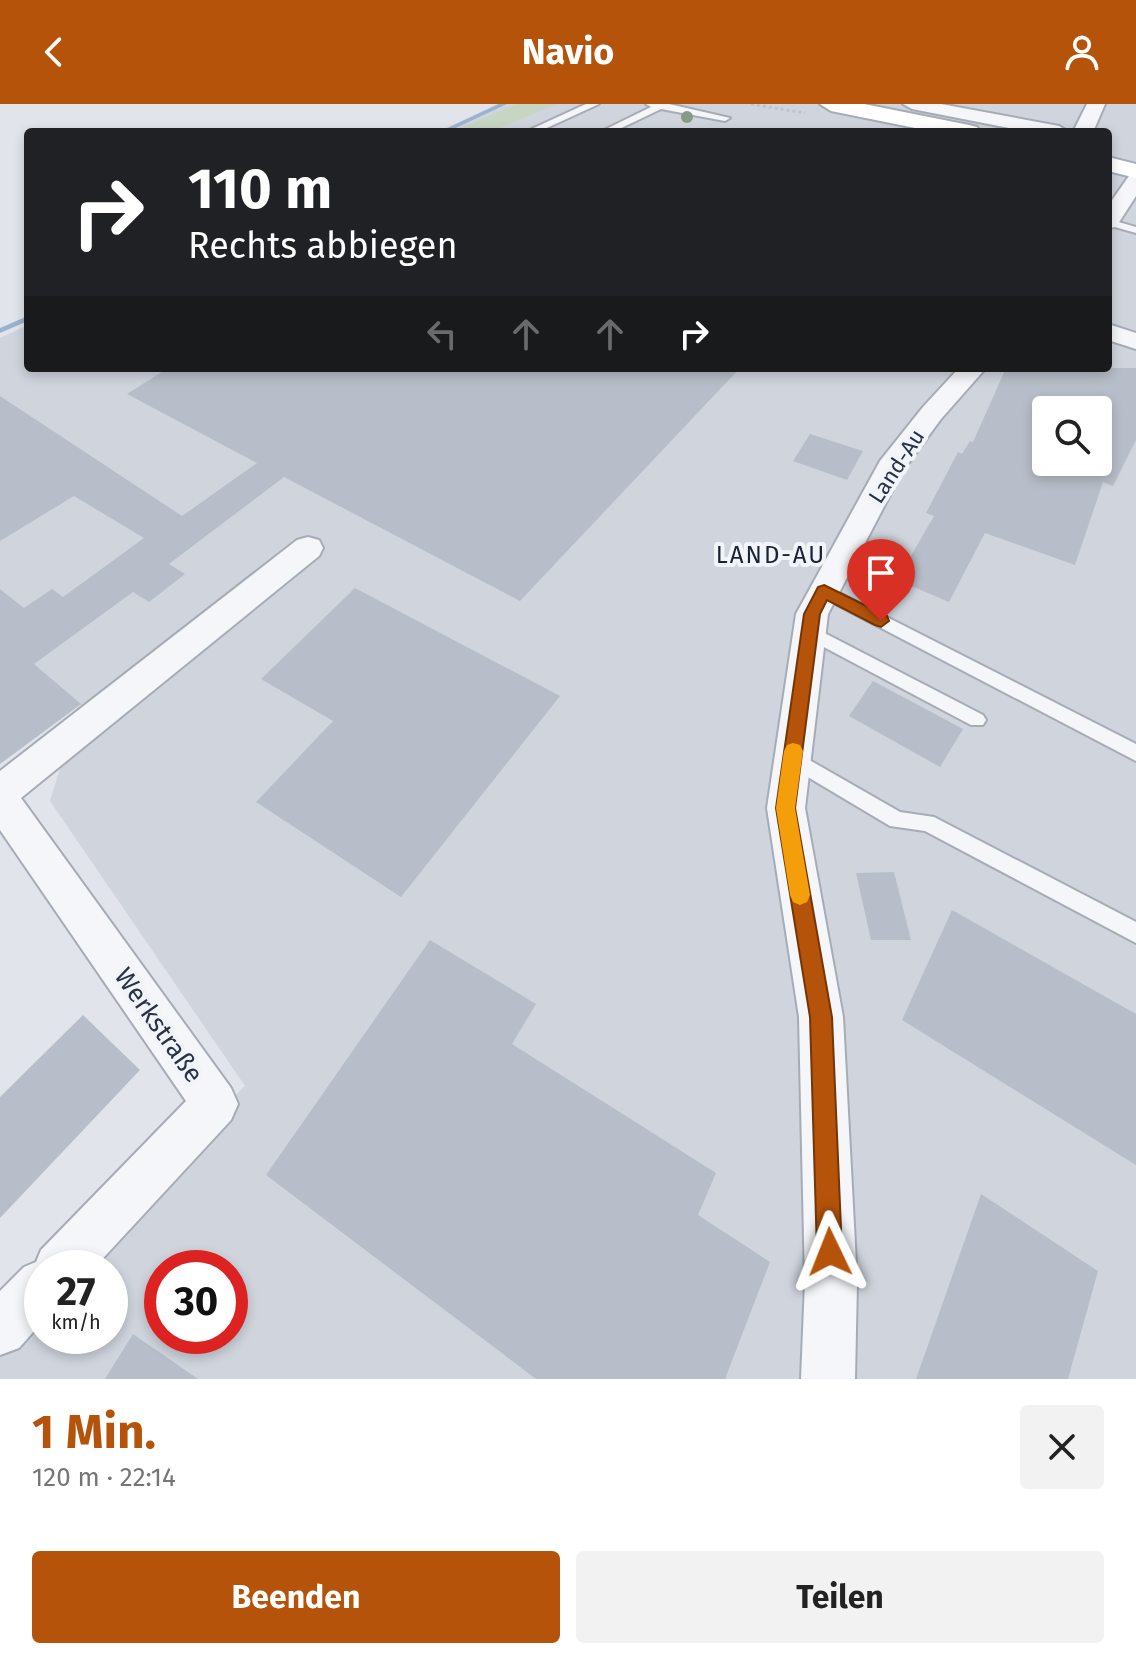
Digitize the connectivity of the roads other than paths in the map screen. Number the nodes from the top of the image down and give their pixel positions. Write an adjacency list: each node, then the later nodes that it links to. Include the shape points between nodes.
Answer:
1 (594, 104): 8 (lane)
2 (912, 104): 6 (street)
3 (1096, 104): 12 (street)
4 (659, 105): 7 (lane); 9 (lane)
5 (841, 105): 10 (street)
6 (952, 108): 11 (street)
7 (725, 118)
8 (539, 128)
9 (613, 128)
10 (950, 128)
11 (1041, 128)
12 (1085, 128)
13 (1112, 165): 14 (street)
14 (1136, 171)
15 (1136, 180): 16 (street)
16 (1112, 216)
17 (1112, 223): 18 (lane)
18 (1136, 230)
19 (1112, 333): 20 (street)
20 (1136, 342)
21 (969, 372): 23 (street, Land-Au, via 890,468)
22 (308, 548): 28 (street)
23 (824, 591): 24 (street, Land-Au); 26 (lane)
24 (809, 631): 25 (lane); 27 (street, Land-Au)
25 (977, 720)
26 (1136, 753)
27 (792, 758): 30 (lane, via 897,820 927,823); 34 (street, Land-Au, via 786,808 821,1017 831,1282)
28 (0, 793)
29 (0, 799): 31 (street, Werkstraße, via 215,1104)
30 (1136, 933)
31 (76, 1250)
32 (24, 1304): 33 (street)
33 (0, 1329)
34 (828, 1379)

